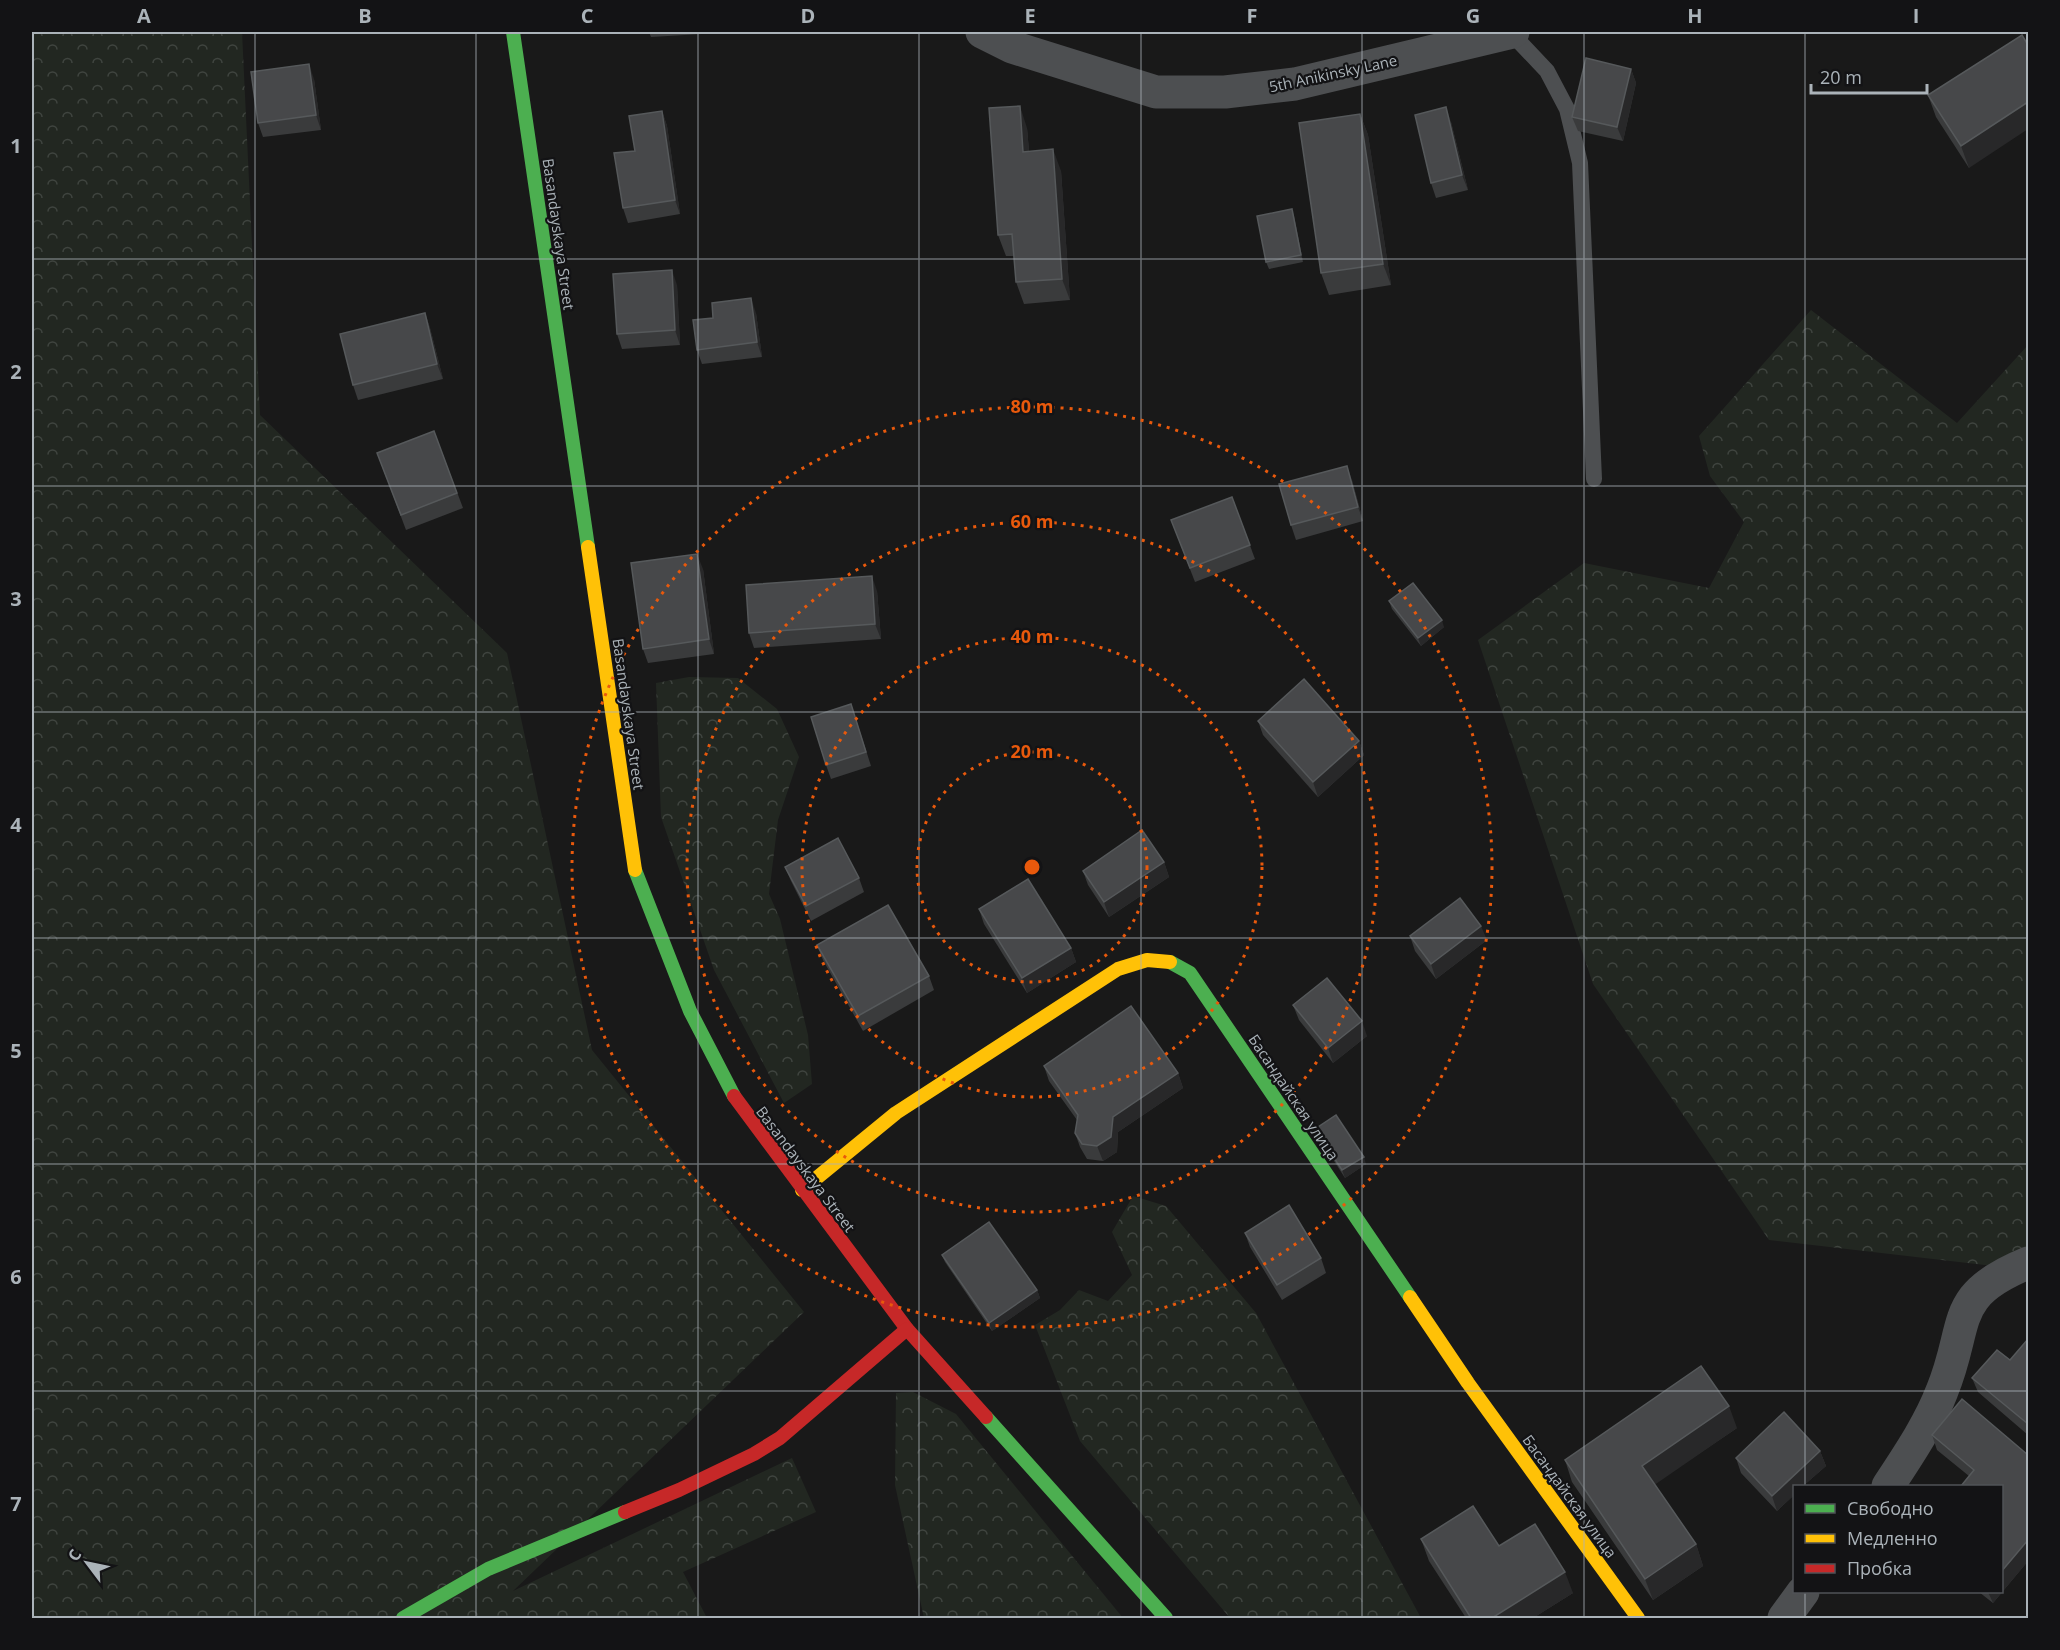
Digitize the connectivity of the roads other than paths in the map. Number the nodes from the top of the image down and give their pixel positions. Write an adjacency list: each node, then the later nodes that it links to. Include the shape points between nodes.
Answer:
1 (513, 32): 5 (street, Basandayskaya Street, via 636,878 690,1011 738,1105)
2 (982, 32): 3 (street, 5th Anikinsky Lane, via 1012,47 1156,92 1225,92 1295,84)
3 (1512, 32): 4 (lane, via 1547,71 1562,99 1580,163)
4 (1594, 479)
5 (802, 1190): 7 (street, Basandayskaya Street); 12 (street, Басандайская улица, via 896,1113 1118,969 1148,958 1170,960 1190,973 1468,1383)
6 (2028, 1263): 8 (street, via 1983,1287 1964,1313 1942,1391)
7 (907, 1329): 10 (street, via 780,1438 754,1454 680,1490 488,1569); 11 (street, Basandayskaya Street)
8 (1888, 1485)
9 (1802, 1593): 13 (street)
10 (403, 1618)
11 (1166, 1618)
12 (1638, 1618)
13 (1784, 1618)

